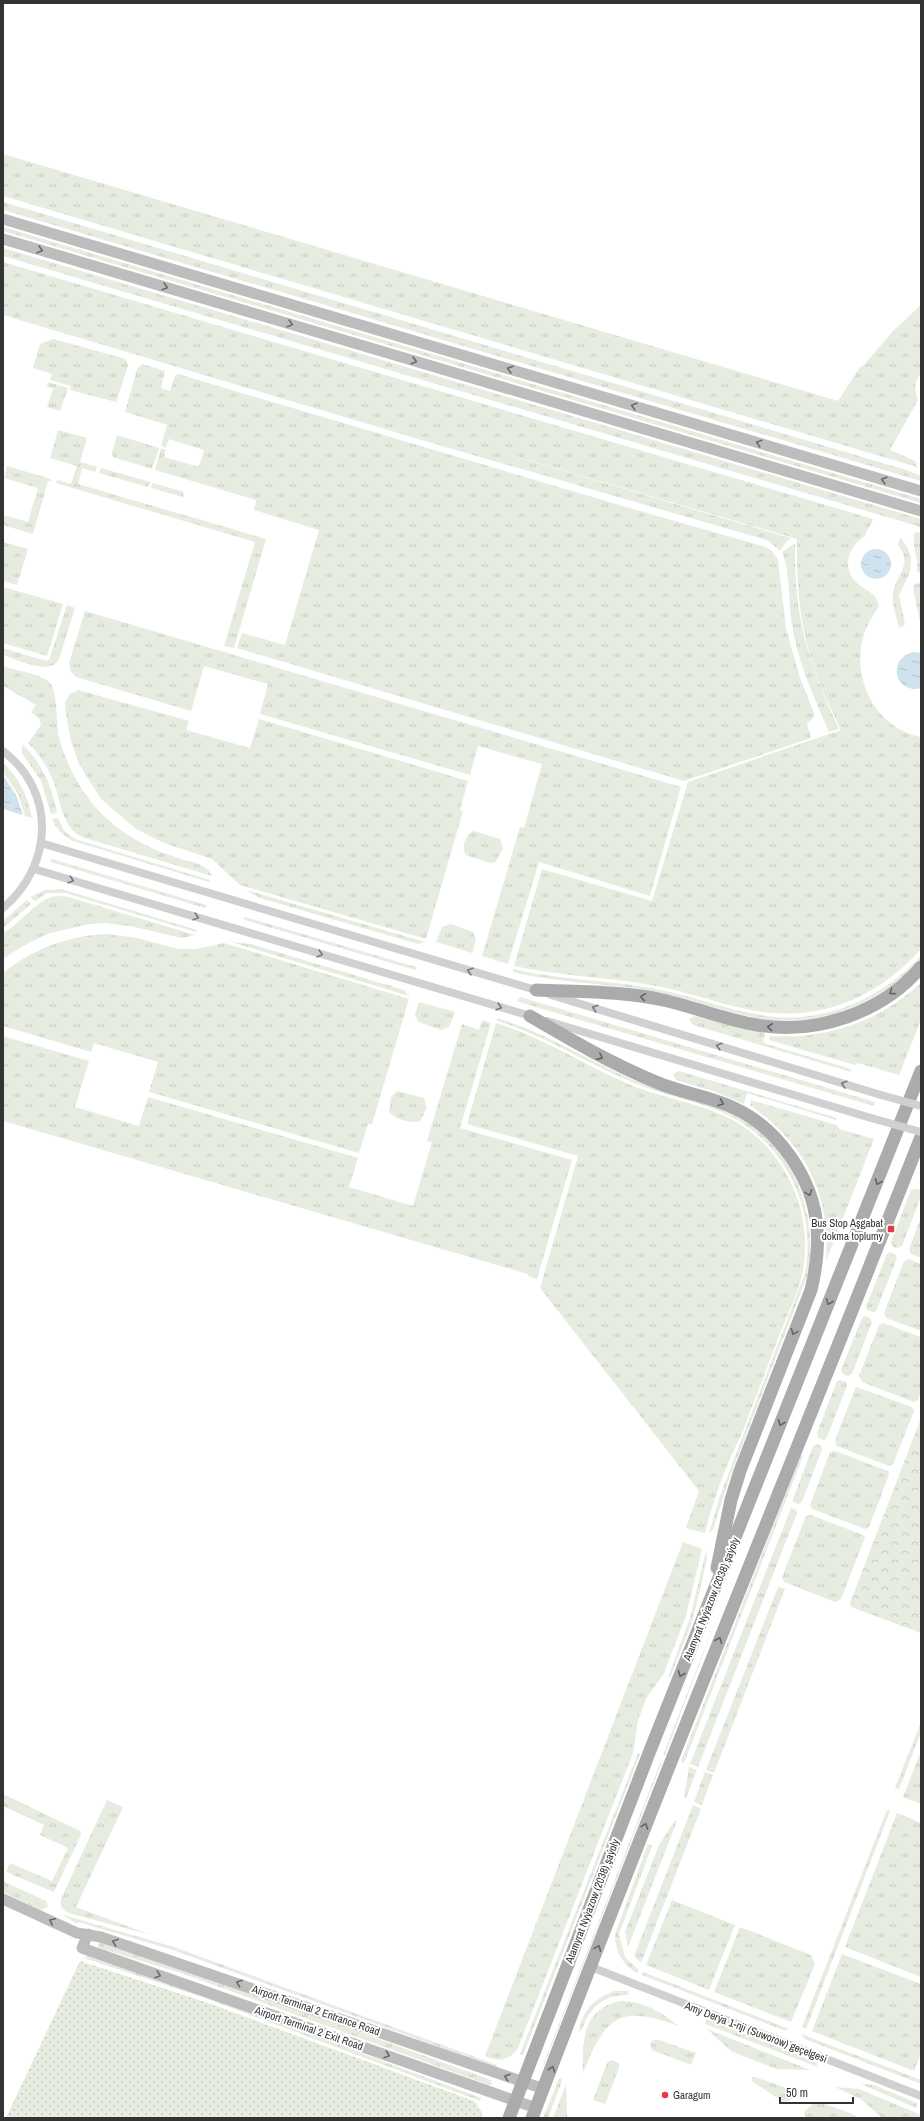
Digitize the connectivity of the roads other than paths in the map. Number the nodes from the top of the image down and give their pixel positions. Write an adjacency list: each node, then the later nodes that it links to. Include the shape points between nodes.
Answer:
1 (3, 219): 3 (street, one-way to 1)
2 (3, 239): 4 (street, one-way to 4)
3 (921, 491)
4 (921, 511)
5 (3, 751): 6 (street, via 22,770 33,787 41,817)
6 (41, 843): 7 (street); 10 (street, one-way to 6)
7 (34, 869): 8 (street, via 18,894); 11 (street, one-way to 11)
8 (3, 908)
9 (921, 967): 10 (main road, one-way to 10, via 902,985 853,1015 822,1024 786,1028 756,1025 641,996)
10 (536, 990): 13 (street, one-way to 10, bridge)
11 (530, 1016): 14 (street, bridge); 16 (main road, one-way to 16, via 618,1066 658,1083 720,1101 750,1117 788,1154 799,1170 810,1198 817,1226 818,1244 811,1290 733,1493)
12 (919, 1076): 16 (main road, Atamyrat Nyýazow (2038) şaýoly, one-way to 16)
13 (921, 1106)
14 (921, 1132)
15 (921, 1137): 19 (main road, Atamyrat Nyýazow (2038) şaýoly, one-way to 15, via 670,1761 864,1285)
16 (711, 1598): 20 (main road, Atamyrat Nyýazow (2038) şaýoly, one-way to 20)
17 (3, 1898): 18 (street, Airport Terminal 2 Entrance Road, one-way to 17, via 77,1933)
18 (88, 1934): 20 (street, Airport Terminal 2 Entrance Road, one-way to 18, via 266,1992); 23 (street, Airport Terminal 2 Exit Road, one-way to 23, via 82,1948)
19 (591, 1968): 21 (main road, Atamyrat Nyýazow (2038) şaýoly, one-way to 19); 22 (street, Amy Derýa 1-nji (Suworow) geçelgesi)
20 (523, 2082): 21 (street, Airport Terminal 2 Entrance Road); 23 (main road, Atamyrat Nyýazow (2038) şaýoly)
21 (544, 2089): 24 (main road, Atamyrat Nyýazow (2038) şaýoly)
22 (921, 2096)
23 (516, 2100): 24 (street, Airport Terminal 2 Exit Road); 25 (main road, Atamyrat Nyýazow (2038) şaýoly)
24 (534, 2113)
25 (509, 2118)

